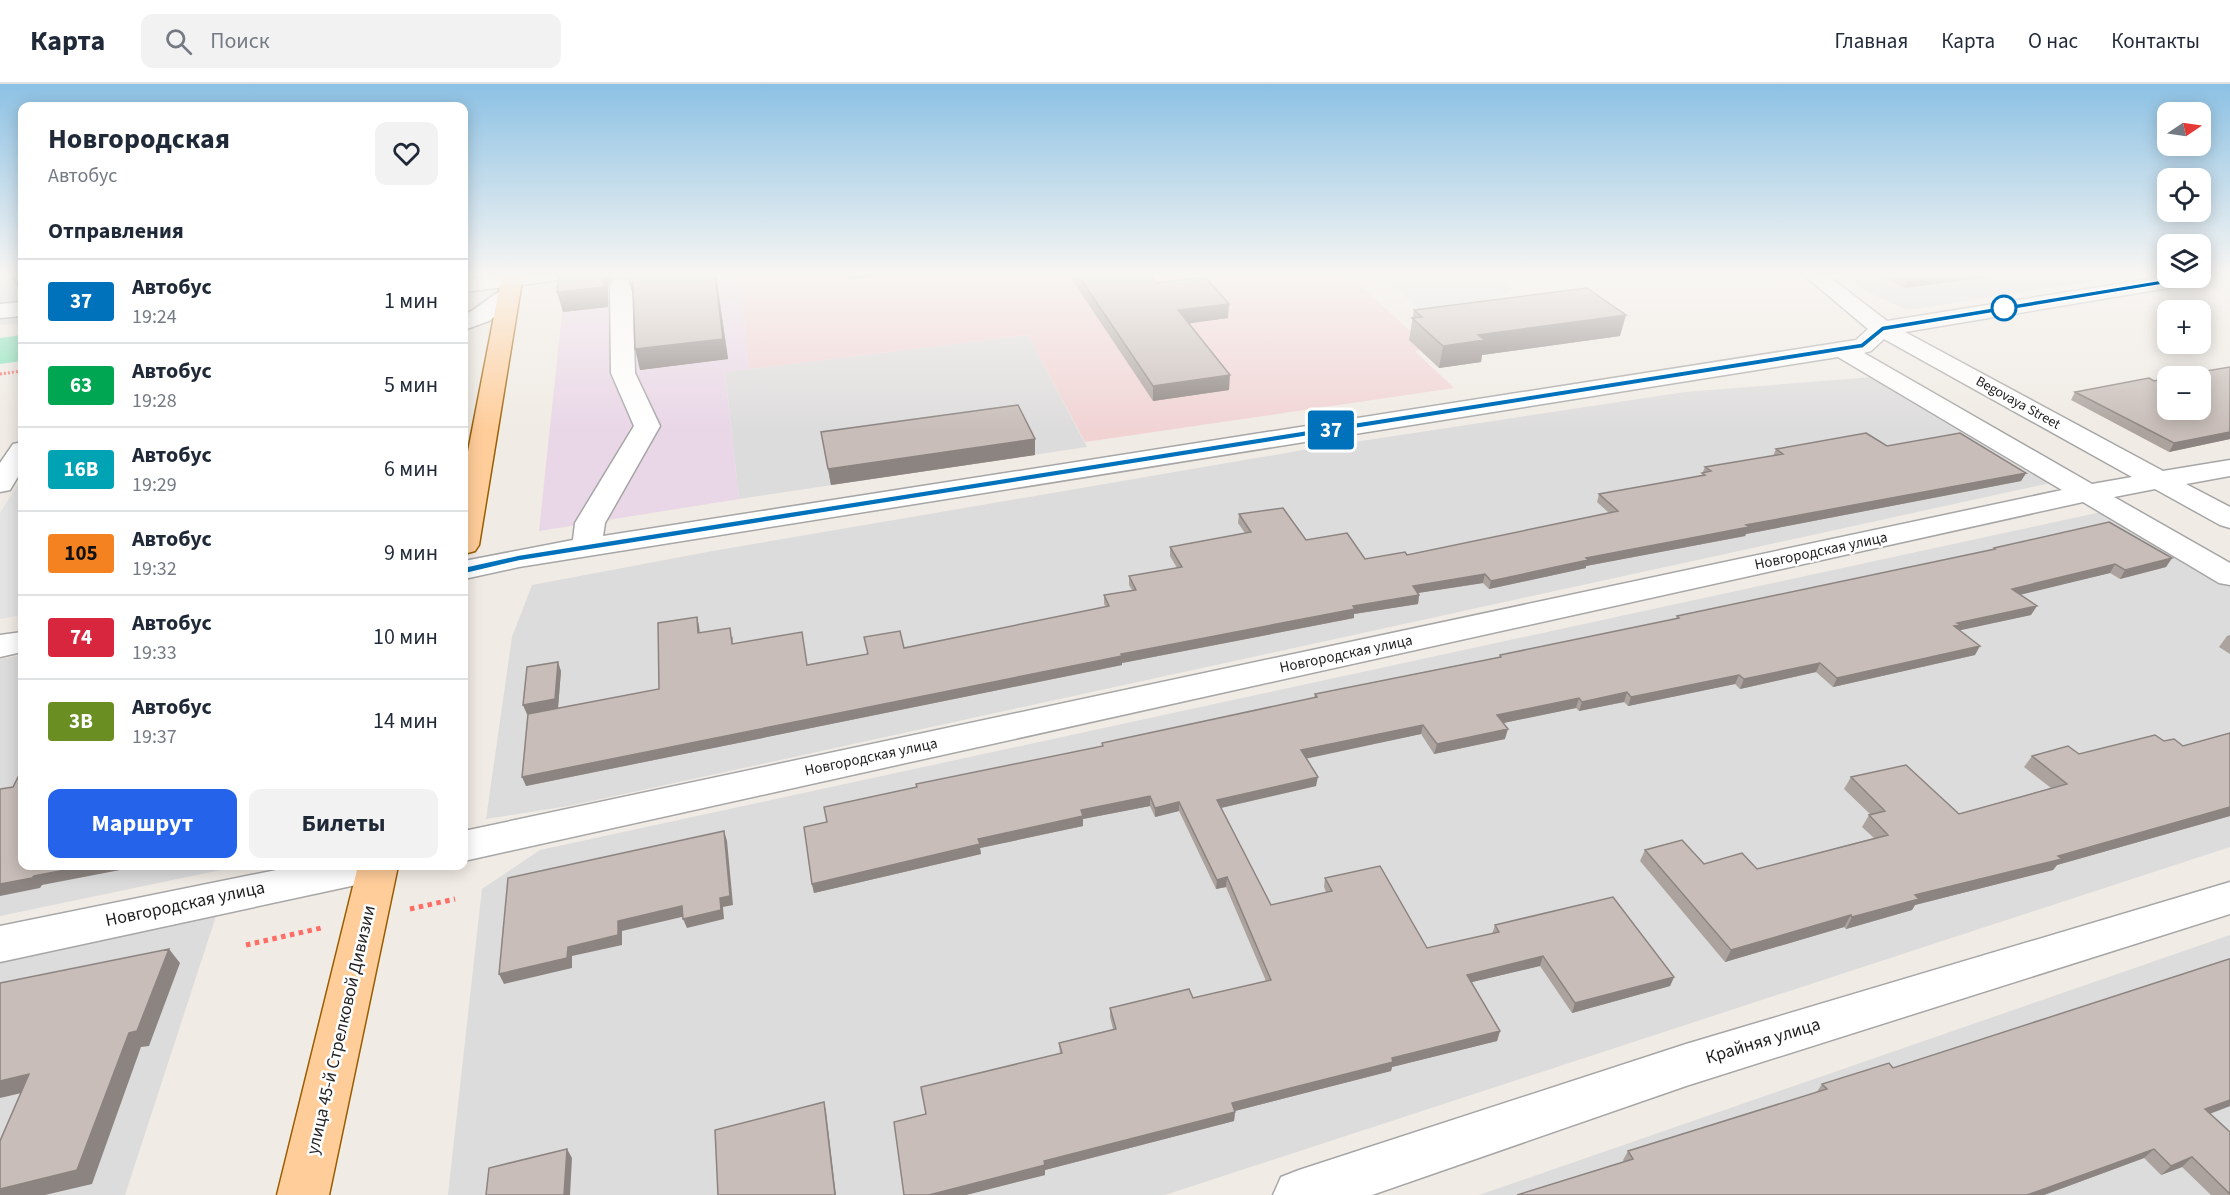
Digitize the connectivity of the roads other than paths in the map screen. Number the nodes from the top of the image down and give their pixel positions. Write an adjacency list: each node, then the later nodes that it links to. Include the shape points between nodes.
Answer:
1 (502, 327): 8 (main road)
2 (622, 327): 14 (street, via 623,373 647,426 590,523)
3 (1889, 327): 4 (street)
4 (1882, 328): 5 (street, via 1863,345); 9 (street, Begovaya Street)
5 (1841, 349): 11 (street); 14 (street)
6 (18, 456): 10 (street)
7 (2230, 468): 9 (street, Новгородская улица)
8 (470, 480): 12 (main road)
9 (2158, 480): 11 (street, Новгородская улица); 13 (street, Begovaya Street)
10 (0, 484)
11 (2086, 493): 16 (street); 19 (street, Новгородская улица)
12 (468, 502)
13 (2230, 519)
14 (587, 548): 15 (street)
15 (468, 569)
16 (2230, 576)
17 (18, 643): 18 (street)
18 (0, 646)
19 (468, 845)
20 (351, 870): 23 (street, Новгородская улица)
21 (377, 870): 24 (main road, улица 45-й Стрелковой Дивизии)
22 (2230, 898): 25 (street, Крайняя улица, via 1686,1065)
23 (0, 944)
24 (303, 1195)
25 (1299, 1195)

